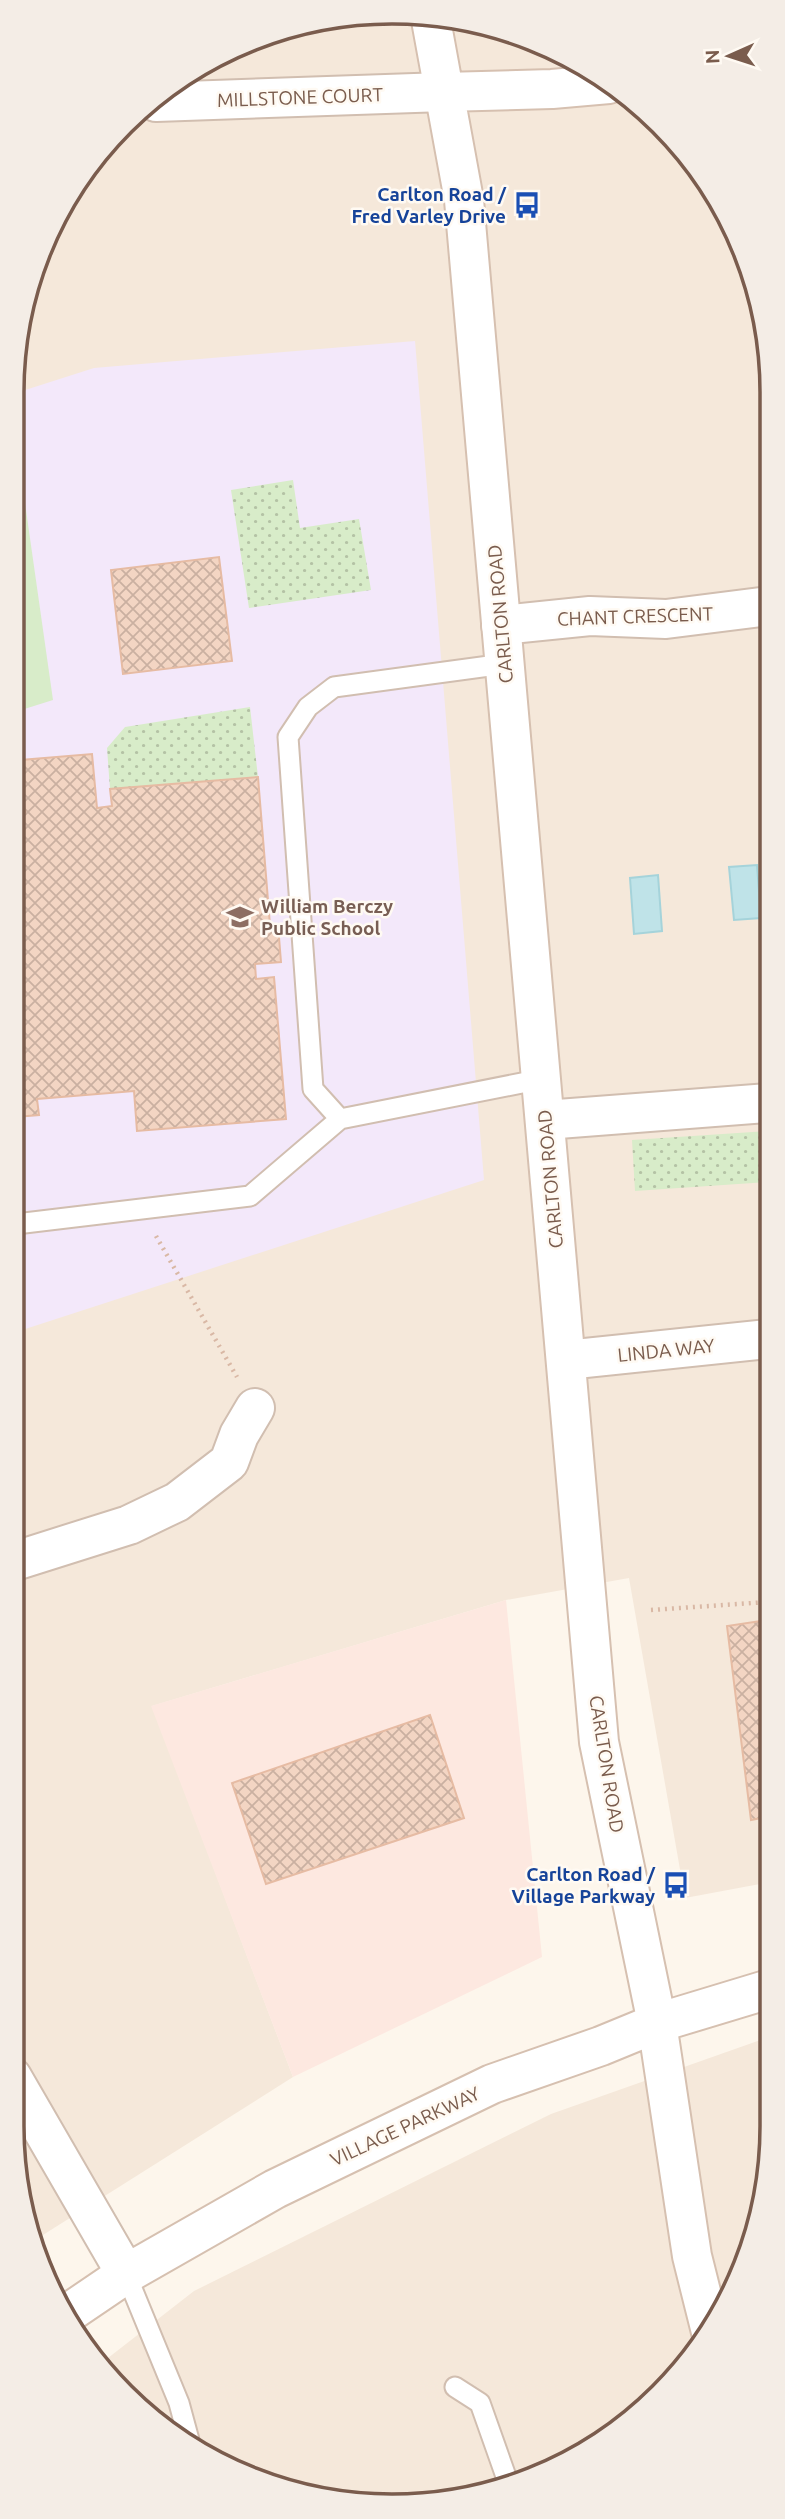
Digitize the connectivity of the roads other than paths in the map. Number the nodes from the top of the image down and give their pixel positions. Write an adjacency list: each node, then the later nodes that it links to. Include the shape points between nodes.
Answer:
1 (432, 27): 3 (main road, CARLTON ROAD)
2 (594, 85): 3 (main road, MILLSTONE COURT)
3 (444, 92): 4 (main road, MILLSTONE COURT); 6 (main road, CARLTON ROAD, via 464,200)
4 (167, 102)
5 (760, 607): 6 (main road, CHANT CRESCENT, via 666,619 590,616)
6 (501, 625): 7 (main road, CARLTON ROAD)
7 (504, 664): 8 (main road, CARLTON ROAD); 10 (lane, via 334,687 308,707 288,737 313,1089)
8 (542, 1079): 10 (lane); 11 (main road, CARLTON ROAD)
9 (760, 1104): 11 (main road)
10 (340, 1119): 12 (lane, via 250,1196)
11 (545, 1120): 14 (main road, CARLTON ROAD)
12 (24, 1223)
13 (760, 1340): 14 (main road, LINDA WAY)
14 (566, 1360): 18 (main road, CARLTON ROAD, via 599,1742)
15 (255, 1408): 16 (main road, via 229,1462 177,1502 129,1525)
16 (24, 1558)
17 (760, 1992): 18 (main road, VILLAGE PARKWAY)
18 (657, 2023): 20 (main road, VILLAGE PARKWAY, via 492,2084 398,2128 275,2189); 22 (main road, CARLTON ROAD, via 692,2256)
19 (24, 2098): 20 (main road)
20 (126, 2274): 21 (main road, VILLAGE PARKWAY); 24 (lane)
21 (74, 2309)
22 (707, 2316)
23 (455, 2387): 25 (lane, via 480,2403)
24 (187, 2431)
25 (506, 2477)

